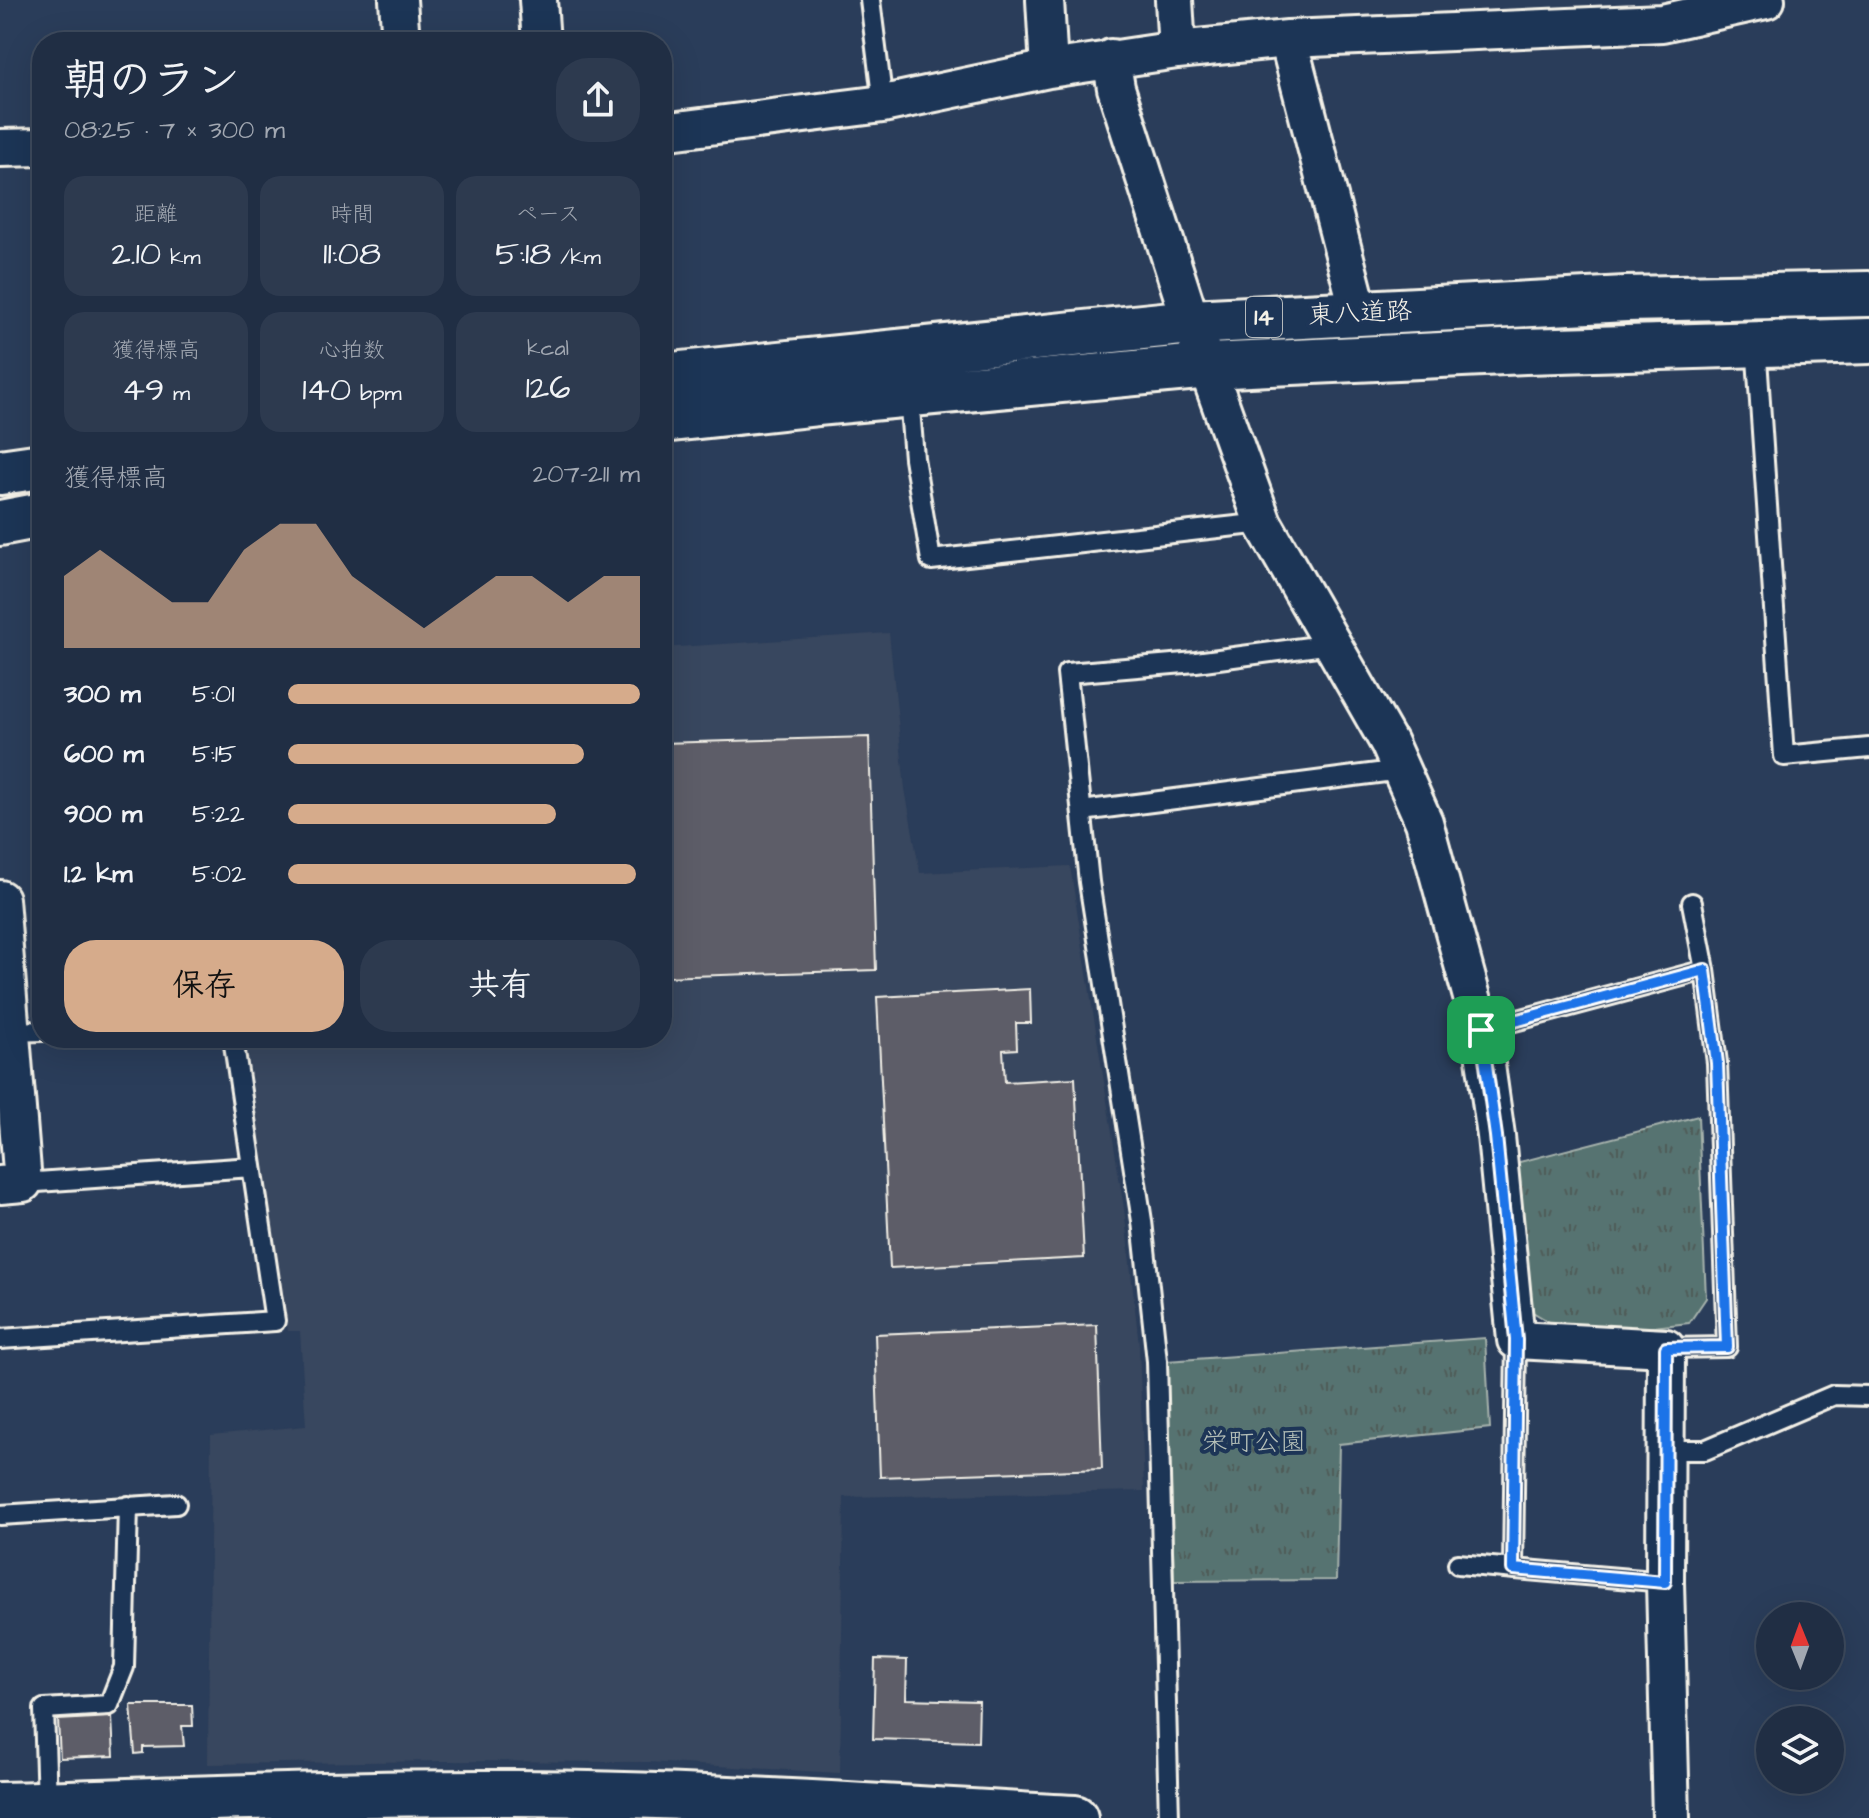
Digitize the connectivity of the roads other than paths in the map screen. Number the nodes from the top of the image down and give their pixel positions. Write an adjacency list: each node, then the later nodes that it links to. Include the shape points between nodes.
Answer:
1 (398, 0): 7 (street)
2 (538, 0): 8 (street)
3 (870, 0): 13 (lane)
4 (1045, 0): 12 (street)
5 (1174, 0): 10 (street)
6 (1766, 0): 9 (street, via 1662,23)
7 (400, 32)
8 (540, 32)
9 (1288, 39): 10 (street); 18 (street)
10 (1177, 50): 11 (street)
11 (1111, 58): 12 (street); 19 (street)
12 (1049, 69): 13 (street)
13 (883, 104): 14 (street)
14 (672, 131)
15 (32, 147): 16 (street)
16 (0, 148)
17 (1869, 294): 18 (main road, 東八道路 / 14)
18 (1359, 312): 19 (main road, 東八道路 / 14)
19 (1191, 322): 22 (street); 23 (main road, 東八道路 / 14)
20 (1869, 341): 21 (main road, 東八道路 / 14)
21 (1756, 343): 22 (main road, 東八道路 / 14); 32 (lane, via 1784,756)
22 (1209, 366): 24 (main road, 東八道路 / 14); 30 (street)
23 (672, 375)
24 (909, 396): 25 (main road, 東八道路 / 14); 30 (lane, via 931,560)
25 (672, 419)
26 (32, 467): 27 (main road)
27 (0, 472)
28 (32, 517): 29 (main road)
29 (0, 523)
30 (1263, 523): 31 (street)
31 (1332, 644): 33 (street); 34 (lane, via 1067,673)
32 (1869, 748)
33 (1401, 770): 34 (lane); 38 (street, via 1424,822)
34 (1082, 811): 57 (lane, via 1142,1221 1157,1361)
35 (0, 899): 39 (street)
36 (1692, 903): 37 (lane)
37 (1705, 970): 38 (lane); 45 (lane, via 1717,1063 1727,1347)
38 (1481, 1030): 44 (street)
39 (26, 1031): 42 (street)
40 (234, 1048): 41 (lane)
41 (252, 1167): 42 (lane); 43 (lane, via 275,1321)
42 (11, 1184)
43 (0, 1339)
44 (1516, 1340): 45 (street); 52 (lane)
45 (1666, 1348): 47 (street)
46 (1869, 1396): 47 (lane, via 1834,1395 1705,1450)
47 (1666, 1450): 53 (street)
48 (176, 1504): 49 (lane)
49 (128, 1506): 50 (lane); 54 (lane, via 124,1667 109,1705 44,1709)
50 (0, 1515)
51 (1458, 1564): 52 (lane)
52 (1513, 1569): 53 (lane)
53 (1665, 1582): 58 (street)
54 (47, 1803): 55 (main road); 56 (main road, via 514,1793)
55 (0, 1805)
56 (1075, 1818)
57 (1169, 1818)
58 (1671, 1818)

